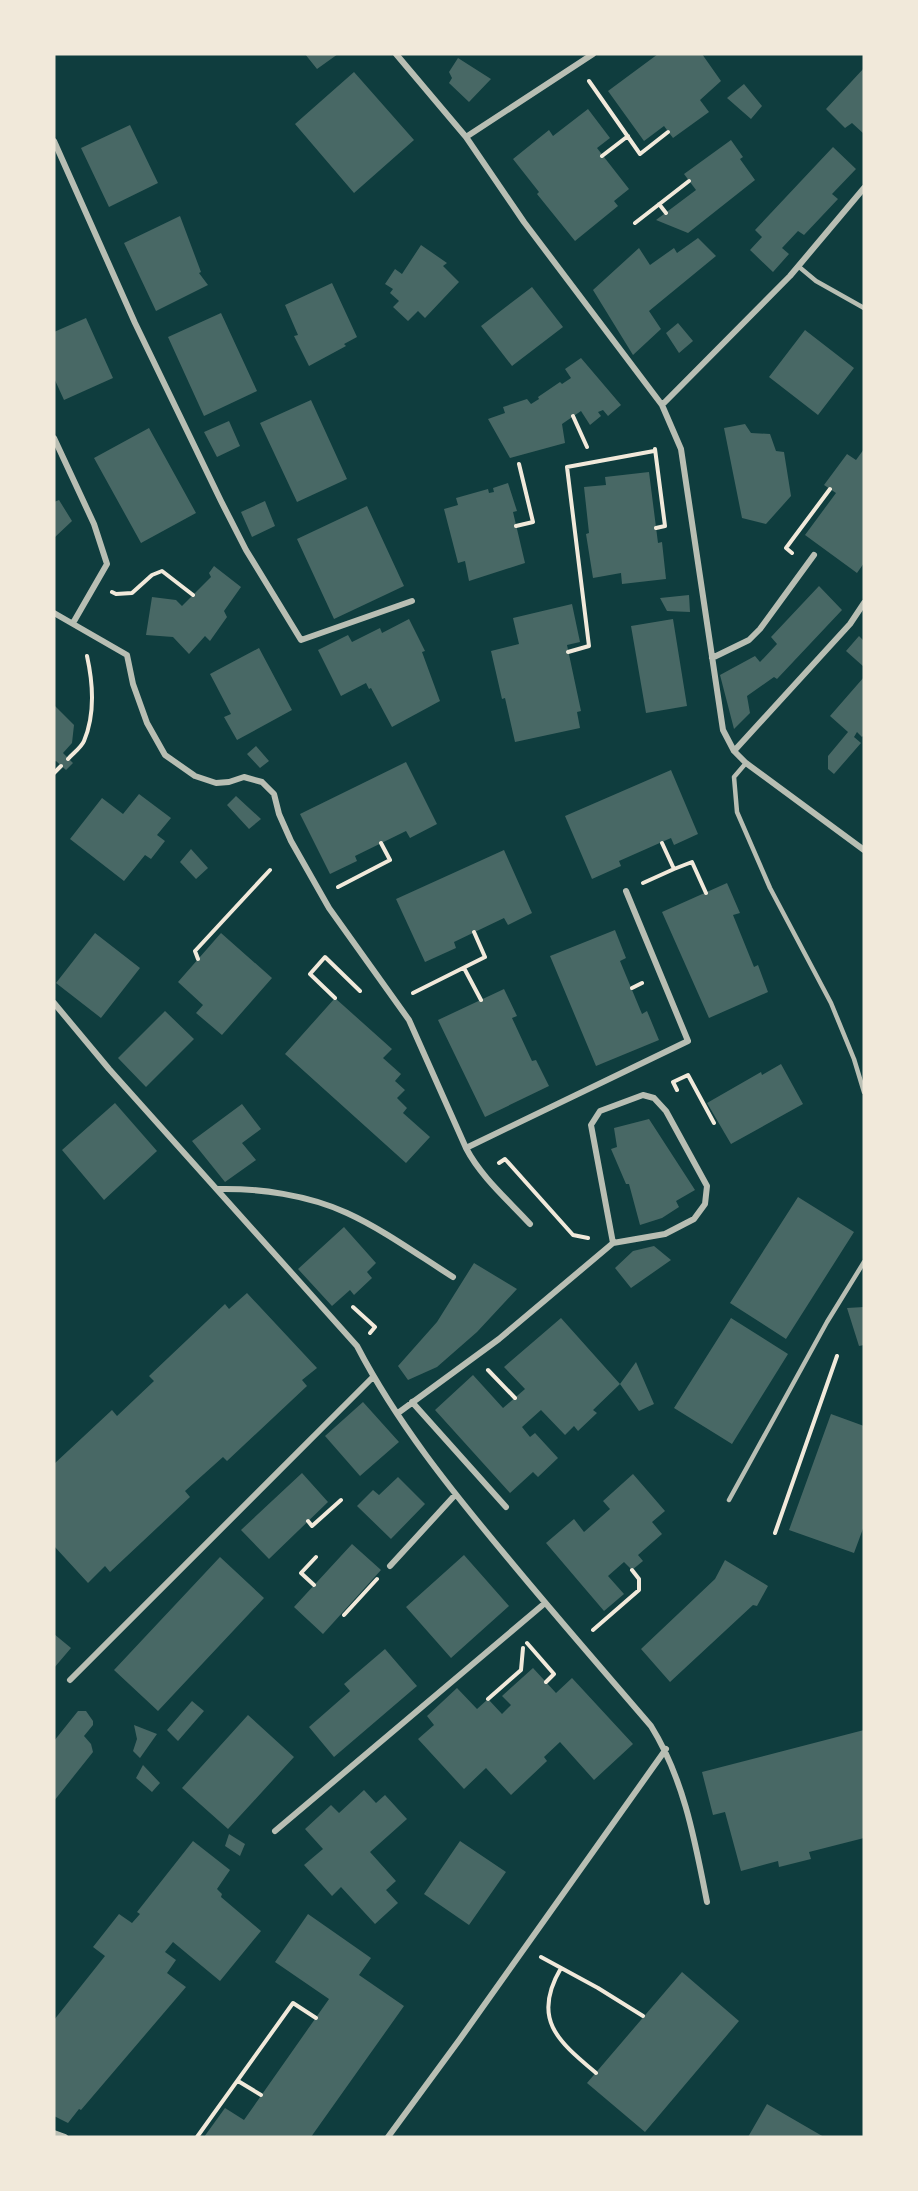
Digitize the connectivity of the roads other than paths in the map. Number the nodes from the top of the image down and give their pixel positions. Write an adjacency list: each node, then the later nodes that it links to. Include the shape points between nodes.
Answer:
1 (396, 54): 3 (street)
2 (593, 54): 3 (street)
3 (466, 137): 8 (street, via 524,222)
4 (54, 141): 11 (street, via 135,323 221,501 301,640)
5 (864, 188): 6 (street)
6 (798, 266): 7 (lane); 8 (street)
7 (864, 308)
8 (662, 405): 15 (street, via 681,449)
9 (54, 438): 14 (street, via 94,524 107,564)
10 (814, 555): 15 (street, via 760,629 749,640)
11 (412, 601)
12 (864, 603): 16 (street, via 850,624)
13 (54, 613): 14 (street)
14 (73, 623): 22 (street, via 127,655 147,723 165,754 195,776 216,783 244,777 262,782 274,794 291,841 329,909 409,1020)
15 (712, 658): 16 (street, via 723,730)
16 (734, 751): 17 (street)
17 (746, 763): 18 (street); 21 (lane, via 734,777 737,812 770,888 831,1003)
18 (864, 850)
19 (626, 891): 22 (street, via 688,1041)
20 (54, 1003): 23 (street)
21 (864, 1092)
22 (466, 1148): 24 (street, via 473,1161)
23 (217, 1189): 27 (street, via 300,1198 345,1212); 28 (street, via 357,1346)
24 (530, 1224)
25 (613, 1243): 25 (street, via 665,1234 694,1219 705,1204 706,1186 666,1111 654,1098 643,1095 600,1111 591,1125); 29 (street, via 499,1339)
26 (864, 1262): 32 (lane)
27 (453, 1276)
28 (373, 1377): 30 (street); 36 (street)
29 (412, 1402): 30 (street); 33 (street)
30 (398, 1413): 31 (street)
31 (455, 1495): 34 (street); 35 (street)
32 (729, 1500)
33 (506, 1507)
34 (390, 1566)
35 (545, 1603): 37 (street, via 651,1726); 38 (street)
36 (70, 1680)
37 (666, 1749): 39 (street, via 682,1794); 42 (street)
38 (275, 1831)
39 (707, 1902)
40 (54, 2133): 41 (street)
41 (65, 2137)
42 (388, 2137)

